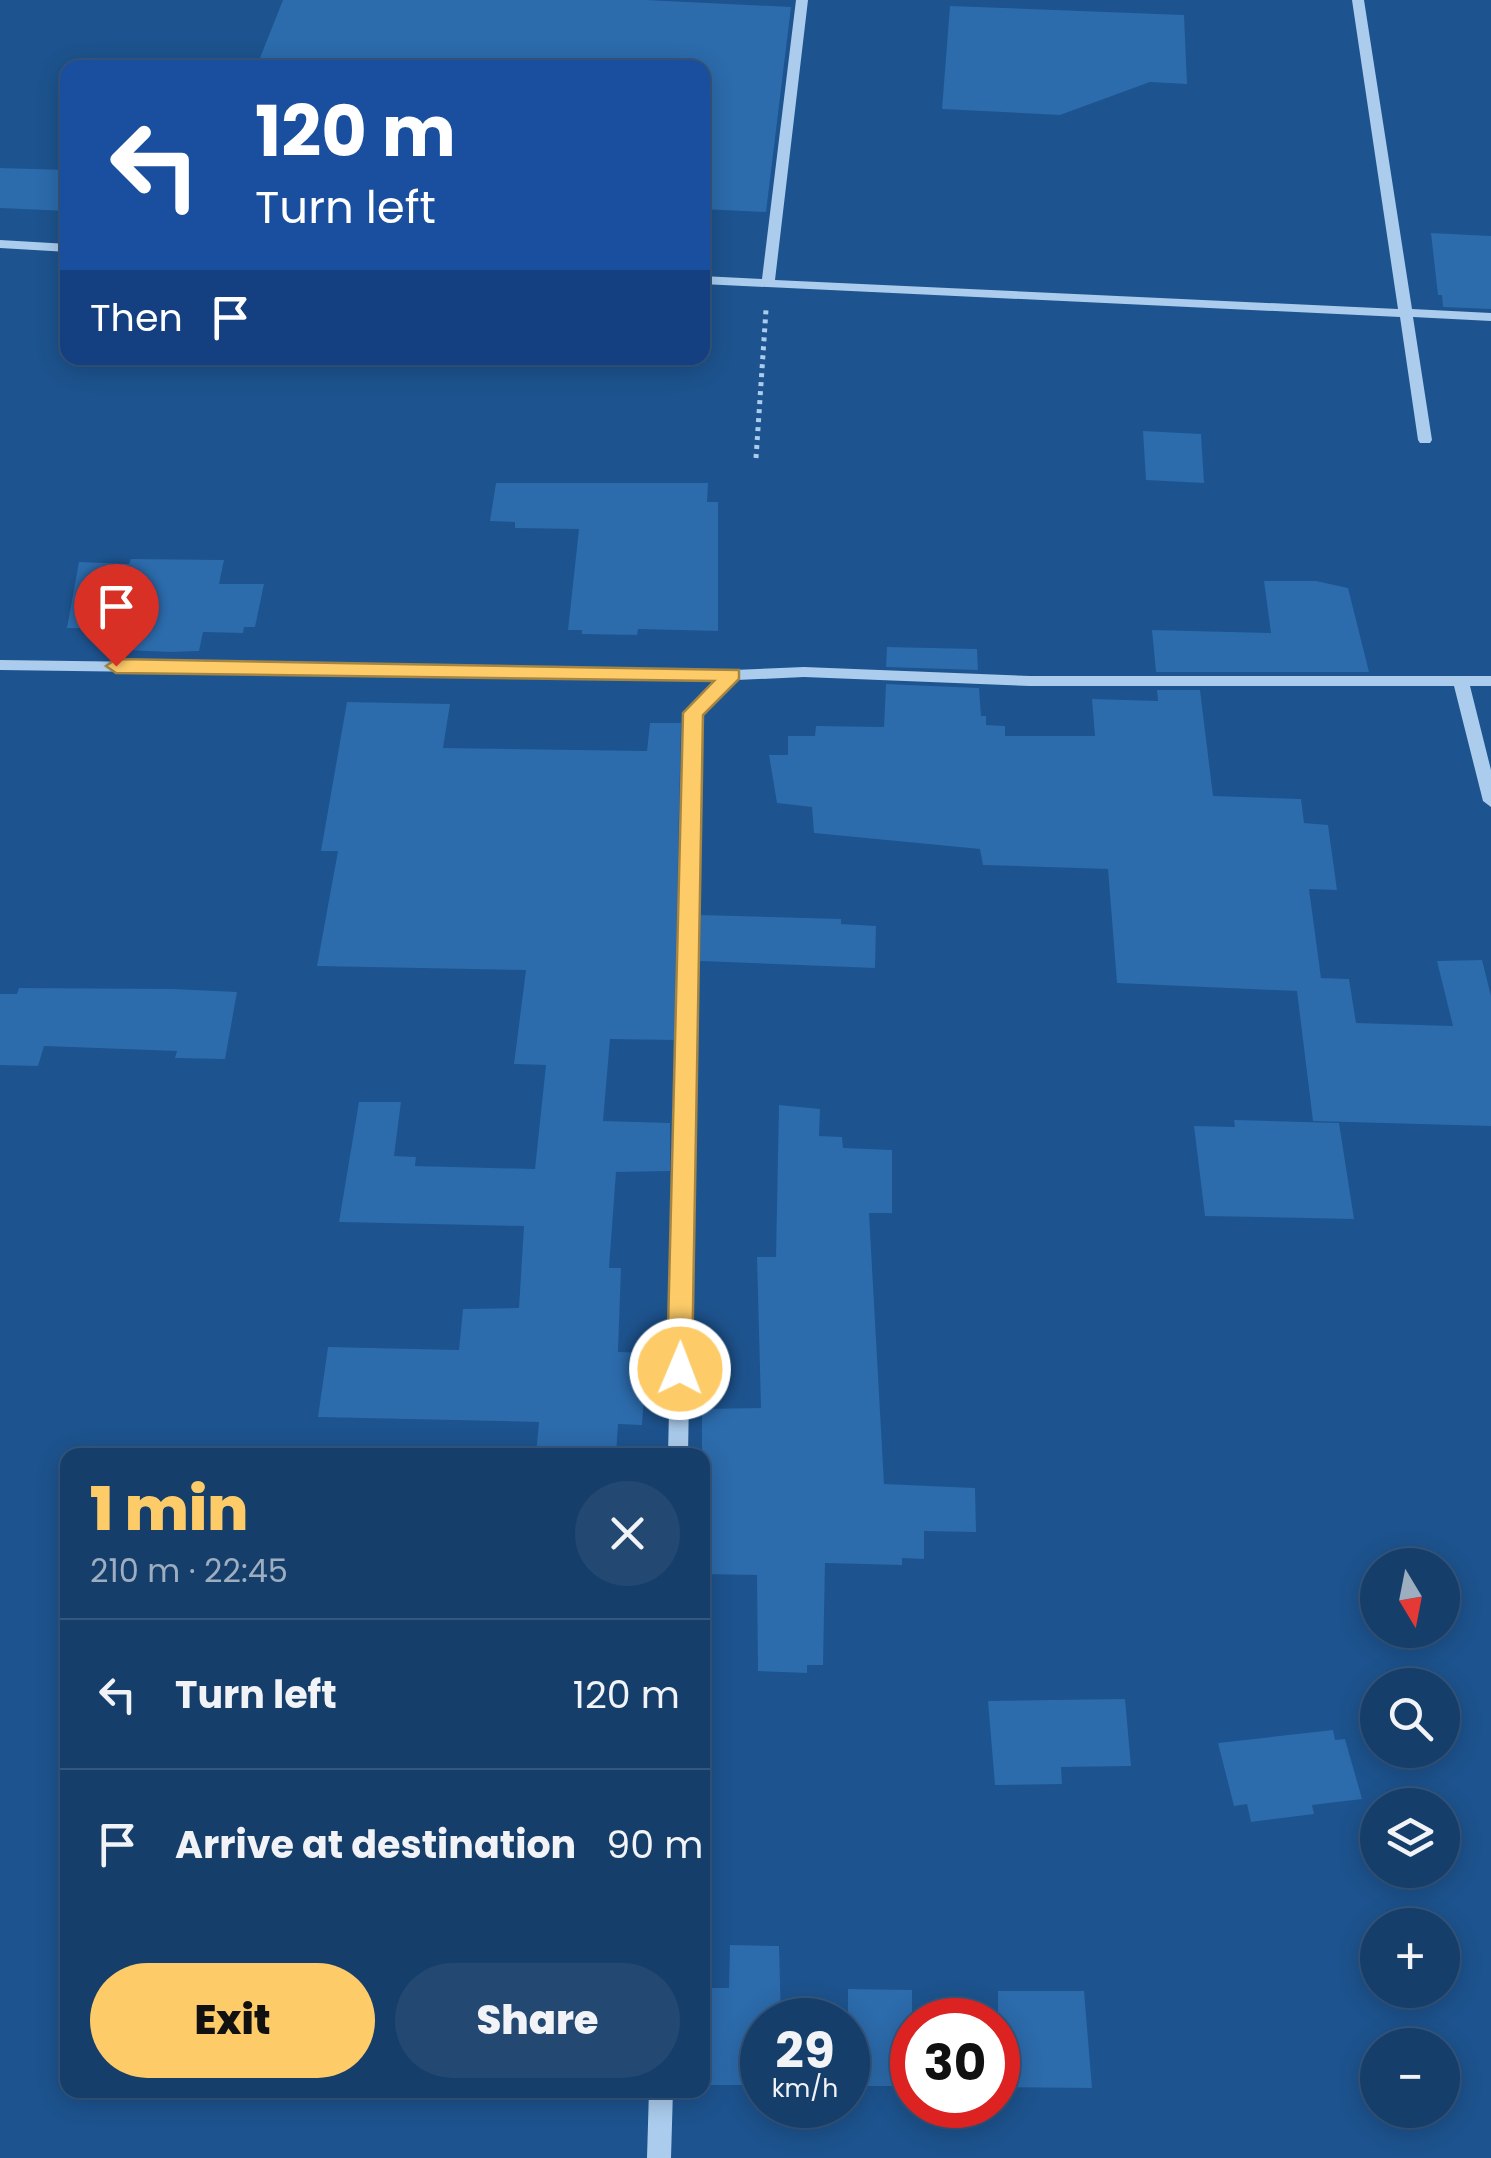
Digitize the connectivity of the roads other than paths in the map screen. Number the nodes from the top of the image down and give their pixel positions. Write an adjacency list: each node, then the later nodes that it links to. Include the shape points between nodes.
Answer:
1 (802, 0): 6 (street)
2 (1358, 0): 7 (street)
3 (0, 244): 4 (street)
4 (60, 248)
5 (710, 280): 6 (street)
6 (768, 284): 7 (street)
7 (1405, 312): 8 (street); 9 (street)
8 (1491, 317)
9 (1425, 440)
10 (0, 664): 11 (street)
11 (732, 674): 12 (street); 15 (street, via 693,713)
12 (1460, 679): 13 (street); 14 (street)
13 (1491, 681)
14 (1491, 801)
15 (678, 1448)
16 (661, 2098): 17 (street)
17 (660, 2158)

